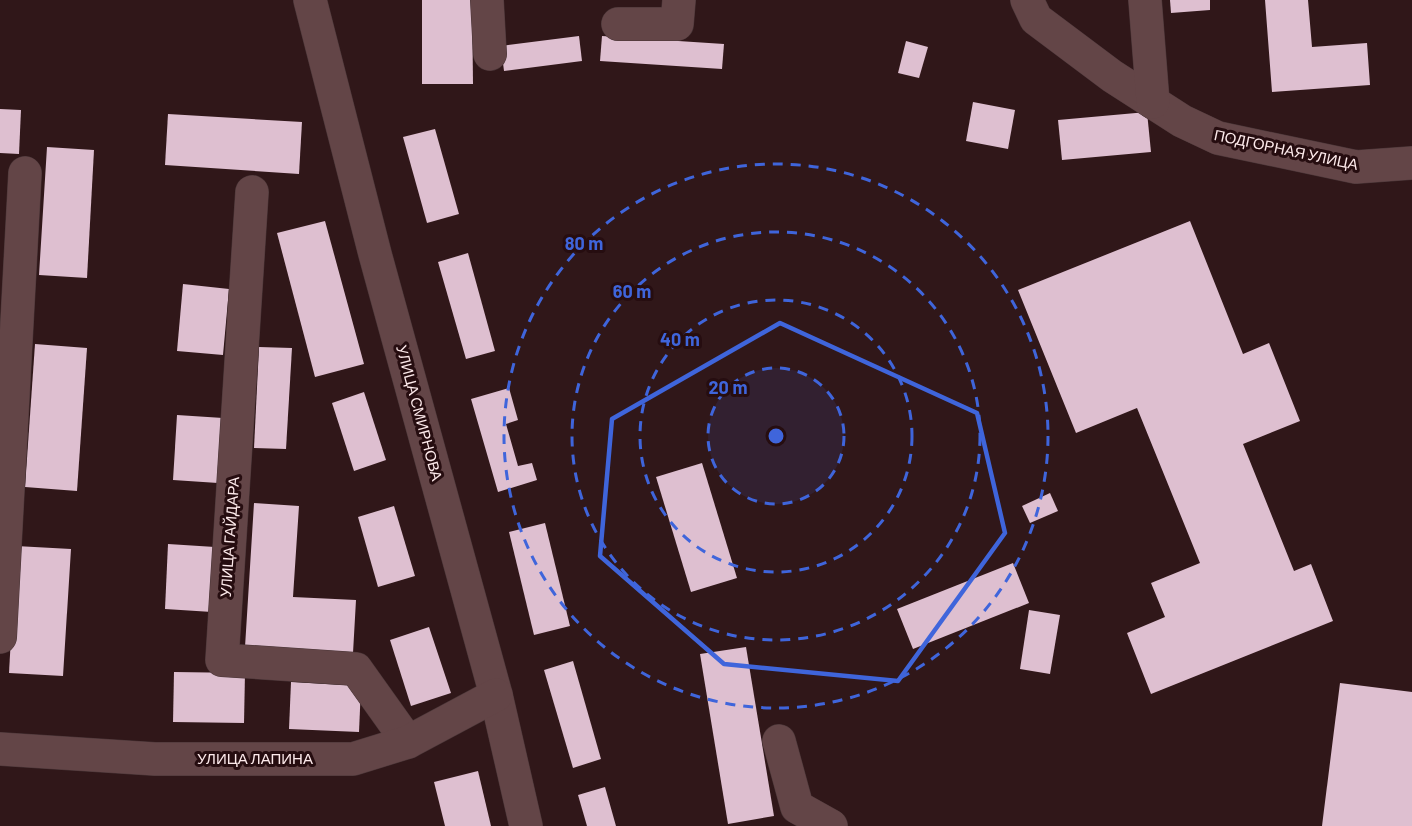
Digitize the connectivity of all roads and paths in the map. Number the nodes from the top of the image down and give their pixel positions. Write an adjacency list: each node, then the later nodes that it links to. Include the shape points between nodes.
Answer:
1 (310, 0): 13 (street, УЛИЦА СМИРНОВА, via 378,266)
2 (487, 0): 7 (street)
3 (679, 0): 6 (street, via 677,24)
4 (1027, 0): 8 (street, ПОДГОРНАЯ УЛИЦА, via 1036,19)
5 (1145, 0): 8 (street)
6 (618, 24)
7 (490, 54)
8 (1153, 102): 9 (street, ПОДГОРНАЯ УЛИЦА, via 1218,138 1356,167)
9 (1412, 163)
10 (25, 173): 12 (street)
11 (252, 192): 15 (street, УЛИЦА ГАЙДАРА, via 222,660 356,669)
12 (0, 636)
13 (496, 695): 15 (street, УЛИЦА ЛАПИНА); 17 (street, УЛИЦА СМИРНОВА)
14 (779, 741): 18 (street, via 797,807)
15 (408, 742): 16 (street, УЛИЦА ЛАПИНА, via 353,759 155,759)
16 (0, 749)
17 (526, 826)
18 (831, 826)

